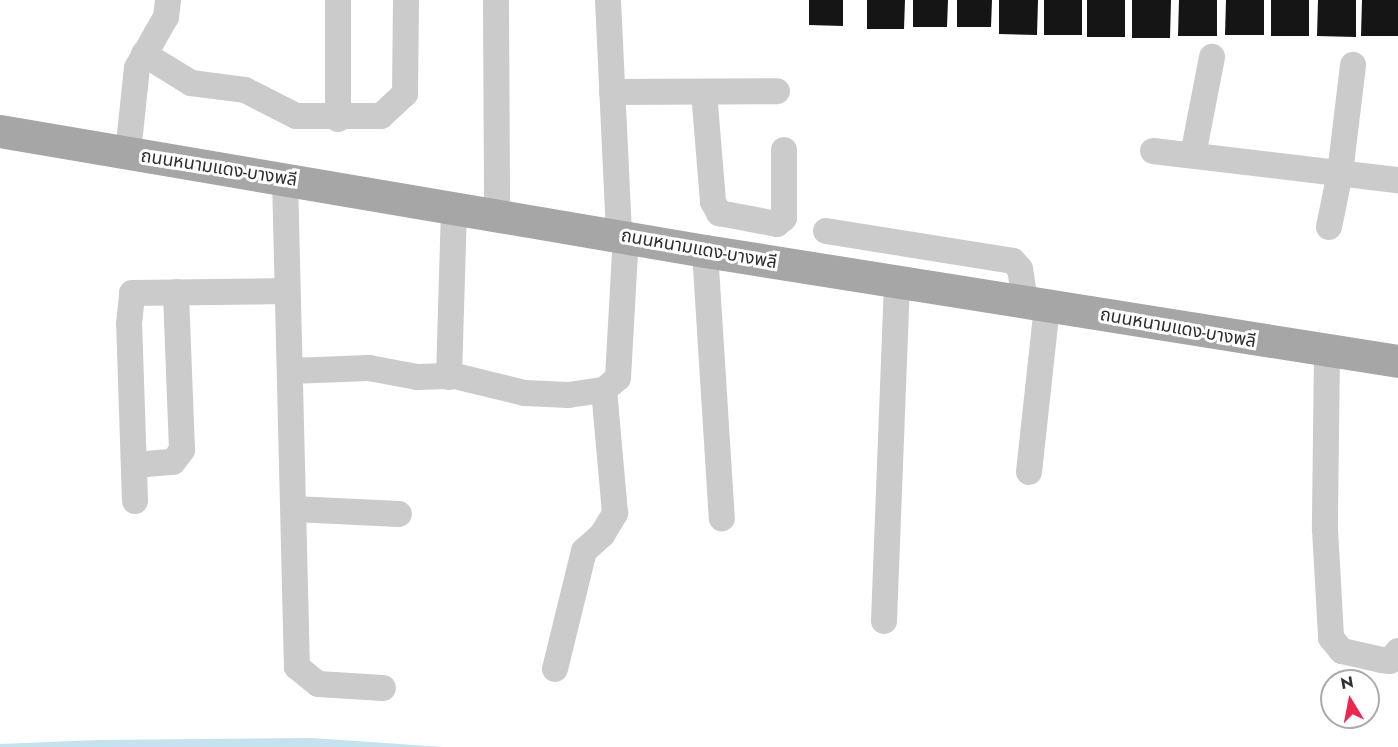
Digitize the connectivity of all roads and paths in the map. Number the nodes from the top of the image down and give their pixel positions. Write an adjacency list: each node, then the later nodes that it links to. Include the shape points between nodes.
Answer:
1 (168, 0): 6 (street, via 166,17)
2 (338, 0): 12 (street)
3 (406, 0): 12 (street, via 405,94 381,116)
4 (496, 0): 22 (street)
5 (608, 0): 10 (street)
6 (144, 54): 12 (street, via 191,83 245,90 296,116); 16 (street, via 137,68)
7 (1212, 57): 17 (street)
8 (1353, 64): 18 (street)
9 (777, 91): 11 (street)
10 (612, 92): 11 (street); 25 (street)
11 (704, 92): 14 (street, via 713,202 720,213 777,224 784,218)
12 (338, 118)
13 (0, 131): 16 (main road, ถนนหนามแดง-บางพลี)
14 (784, 150)
15 (1153, 151): 17 (street)
16 (128, 153): 19 (main road, ถนนหนามแดง-บางพลี)
17 (1193, 155): 18 (street)
18 (1340, 173): 20 (street); 23 (street)
19 (285, 179): 21 (main road, ถนนหนามแดง-บางพลี); 28 (street)
20 (1398, 180)
21 (454, 207): 22 (main road, ถนนหนามแดง-บางพลี); 34 (street)
22 (497, 215): 25 (main road, ถนนหนามแดง-บางพลี)
23 (1329, 227)
24 (826, 231): 30 (street, via 1013,261)
25 (622, 235): 26 (main road, ถนนหนามแดง-บางพลี); 35 (street, via 618,378)
26 (705, 251): 27 (main road, ถนนหนามแดง-บางพลี); 41 (street)
27 (897, 281): 30 (main road, ถนนหนามแดง-บางพลี); 42 (street)
28 (286, 291): 29 (street); 33 (street)
29 (177, 292): 36 (street, via 182,450 173,462); 36 (street, via 132,293 129,324)
30 (1036, 304): 31 (main road, ถนนหนามแดง-บางพลี); 37 (street)
31 (1327, 353): 32 (main road, ถนนหนามแดง-บางพลี); 43 (street, via 1325,529 1331,638 1338,649 1382,660 1390,661)
32 (1398, 361)
33 (290, 371): 34 (street, via 369,368 417,377); 39 (street)
34 (449, 377): 35 (street, via 525,393 568,395)
35 (604, 390): 44 (street, via 615,513 602,534 584,551)
36 (135, 465): 38 (street)
37 (1029, 472)
38 (135, 501)
39 (294, 509): 40 (street); 45 (street, via 297,667 318,684)
40 (399, 514)
41 (722, 518)
42 (884, 621)
43 (1398, 651)
44 (555, 669)
45 (383, 688)

